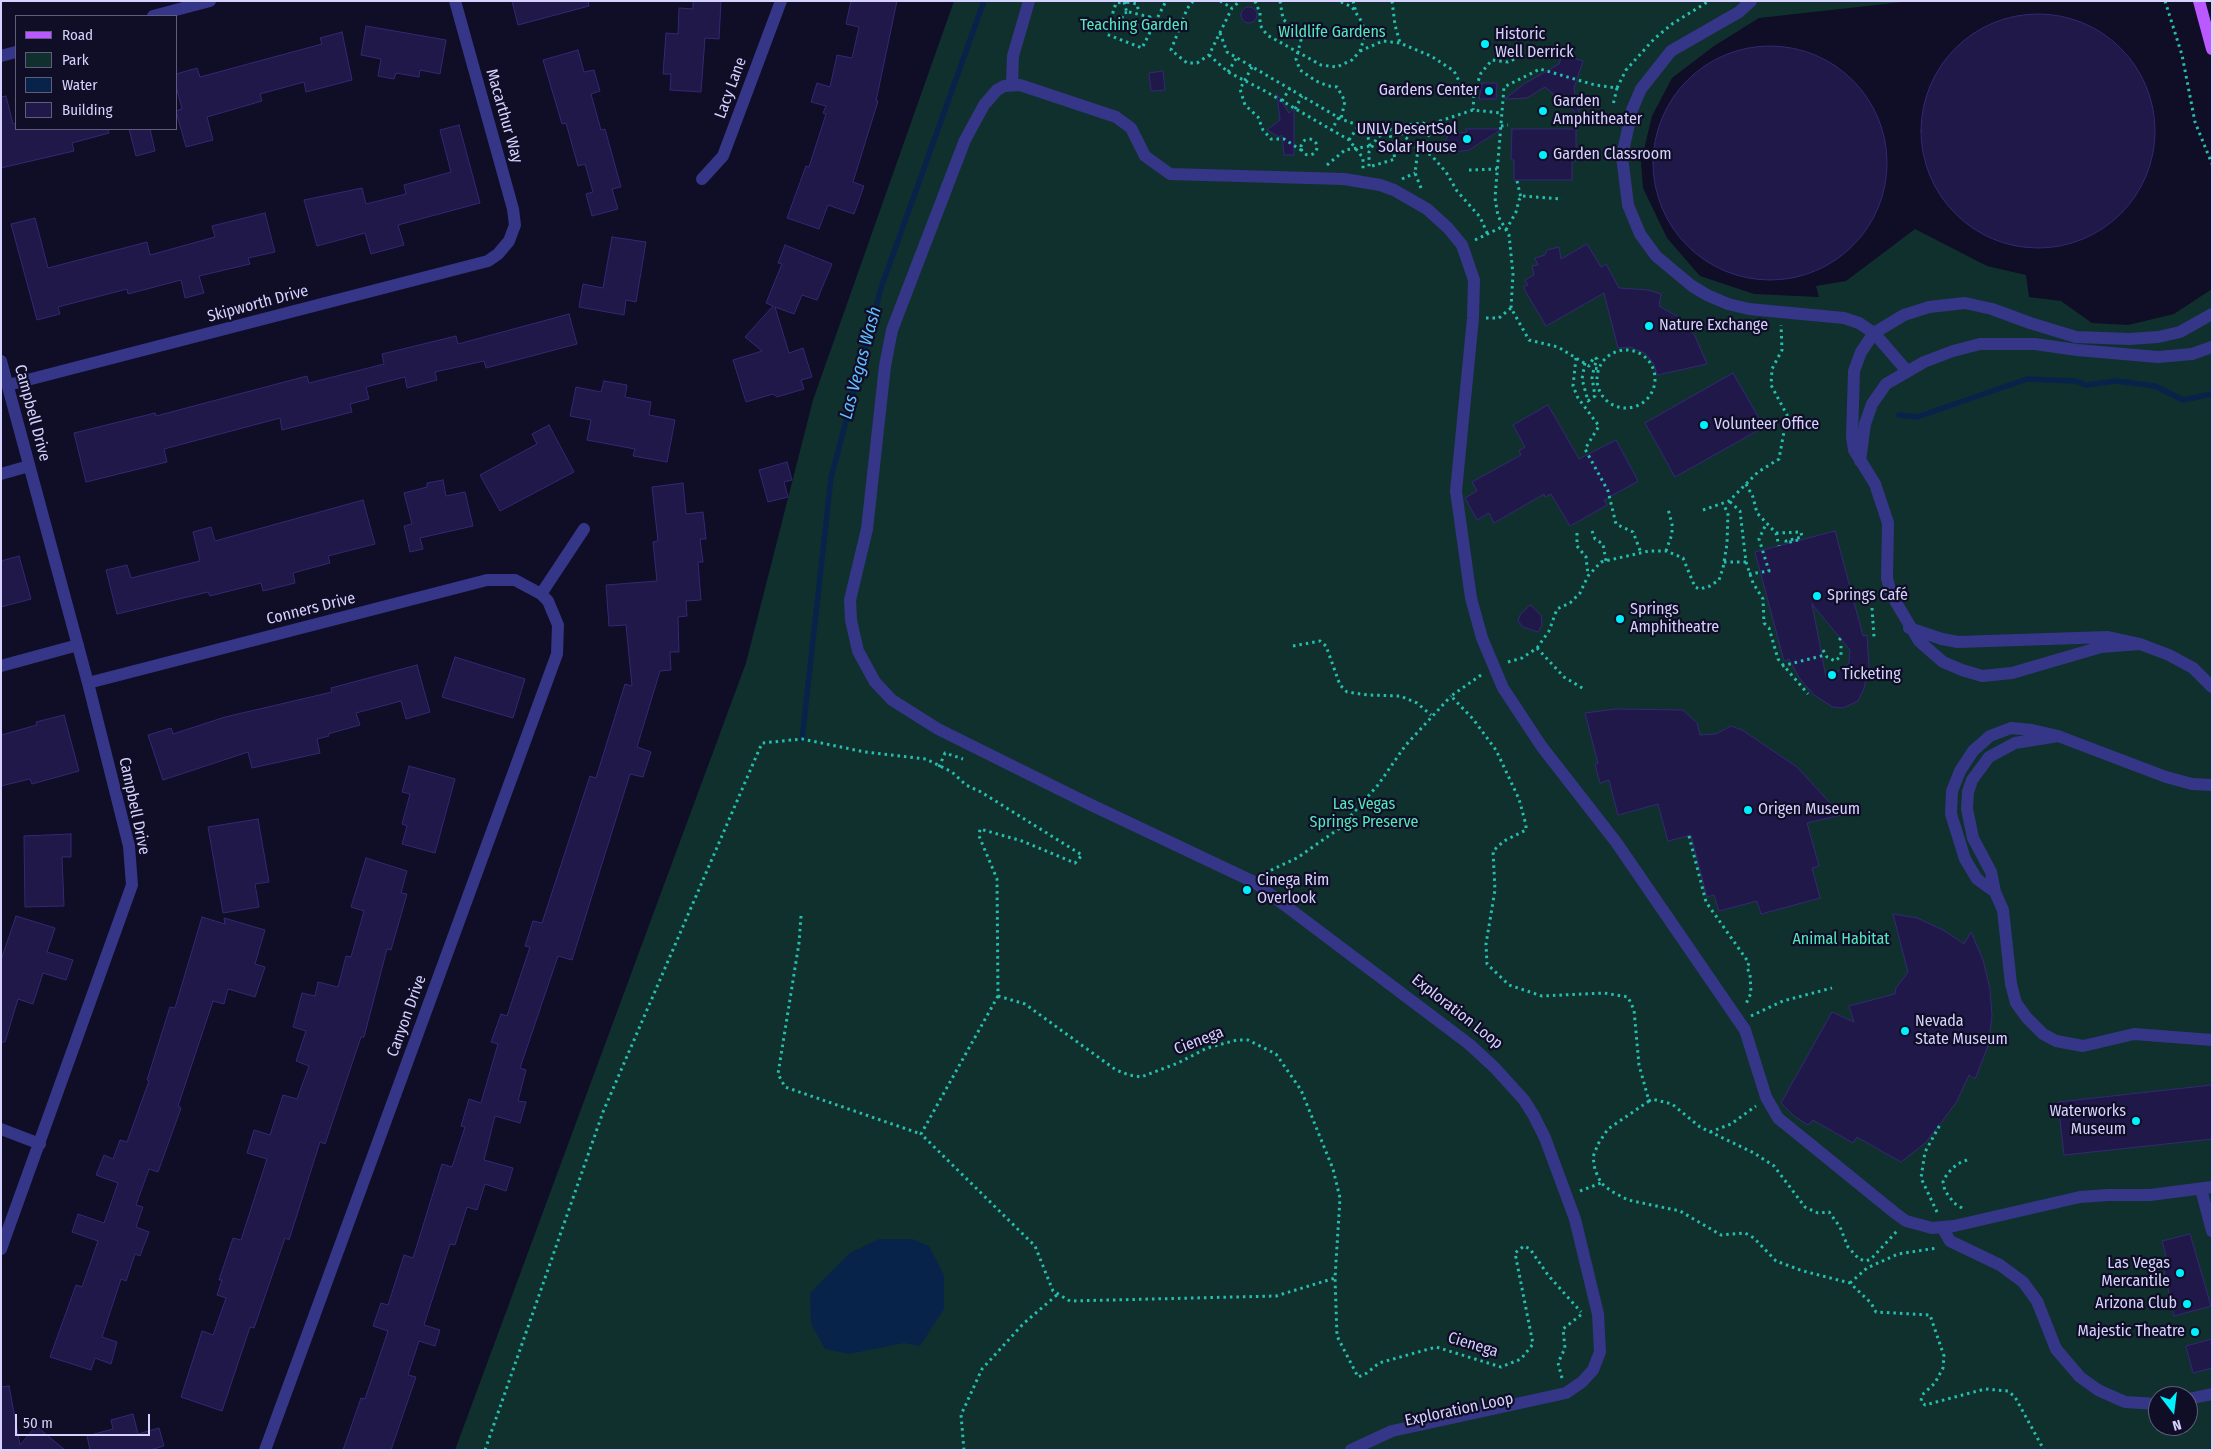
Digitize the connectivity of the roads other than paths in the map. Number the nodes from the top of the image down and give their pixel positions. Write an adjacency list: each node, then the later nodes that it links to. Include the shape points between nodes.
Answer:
1 (210, 1): 7 (street)
2 (455, 1): 13 (street, Macarthur Way, via 513,209 515,225)
3 (781, 1): 12 (street, Lacy Lane, via 723,156)
4 (1029, 1): 11 (street, via 1013,56)
5 (1751, 1): 15 (street, via 1739,12 1671,51 1641,89 1622,150 1628,205 1640,234 1656,256 1708,295 1728,304 1844,318)
6 (2199, 1): 8 (main road)
7 (157, 15)
8 (2212, 49)
9 (15, 52): 10 (street)
10 (1, 56)
11 (1012, 84): 38 (street, via 1116,117 1131,128 1145,156 1170,174 1364,181 1394,190 1427,209 1462,245 1474,280 1474,318 1456,491 1471,598 1482,638 1503,688 1542,747 1616,842 1745,1030 1766,1097 1778,1118 1895,1213 1915,1224); 45 (street, via 996,90 965,140 892,330 885,366 868,529 850,600 858,651 876,682 892,700 912,714 1085,802 1254,882 1469,1044 1524,1100 1545,1138 1575,1219 1598,1314 1600,1352 1593,1370 1566,1393 1392,1430)
12 (702, 180)
13 (509, 240): 21 (street, Skipworth Drive, via 488,261)
14 (2212, 314): 16 (street, via 2180,332)
15 (1874, 333): 16 (street, via 1904,315 1929,307 1965,303 2076,337); 20 (street); 22 (street, via 1861,352 1854,371 1852,437)
16 (2158, 338): 18 (street)
17 (2212, 347): 18 (street, via 2192,354)
18 (2158, 357): 20 (street, via 2035,344 1980,344 1953,351)
19 (1, 361): 21 (street, Campbell Drive)
20 (1907, 371): 22 (street, via 1886,384 1872,404 1864,424)
21 (8, 386): 23 (street, Campbell Drive)
22 (1860, 461): 27 (street, via 1875,484 1888,523 1887,578 1891,594)
23 (29, 466): 24 (street); 29 (street, Campbell Drive)
24 (1, 474)
25 (584, 529): 26 (street)
26 (541, 594): 31 (street, Conners Drive, via 515,580 487,580); 44 (street, Canyon Drive, via 548,601 558,625 557,654)
27 (1909, 628): 28 (street, via 1958,642 2108,637); 28 (street, via 1943,662 1982,676 2012,673 2101,647)
28 (2140, 644): 32 (street, via 2193,668)
29 (78, 646): 30 (street); 31 (street, Campbell Drive)
30 (1, 666)
31 (88, 683): 36 (street, Campbell Drive, via 129,846 132,885)
32 (2212, 687)
33 (2212, 785): 34 (street, via 2166,777 2058,736 2010,728 1990,736 1973,751 1952,791 1951,814 1965,859 1977,879 1995,892 2003,910 2016,1003 2043,1034 2056,1041 2082,1046 2134,1034)
34 (2212, 1040)
35 (1, 1129): 36 (street)
36 (40, 1144): 40 (street, Campbell Drive)
37 (2207, 1188): 38 (street, via 2150,1196 2080,1197); 39 (street)
38 (1942, 1227): 43 (street, via 1950,1241 2000,1265 2023,1282 2037,1300 2056,1349 2080,1377 2098,1390 2125,1402)
39 (2212, 1231)
40 (1, 1249)
41 (2212, 1394): 42 (street)
42 (2198, 1397)
43 (2148, 1403)
44 (266, 1450)
45 (1351, 1450)

